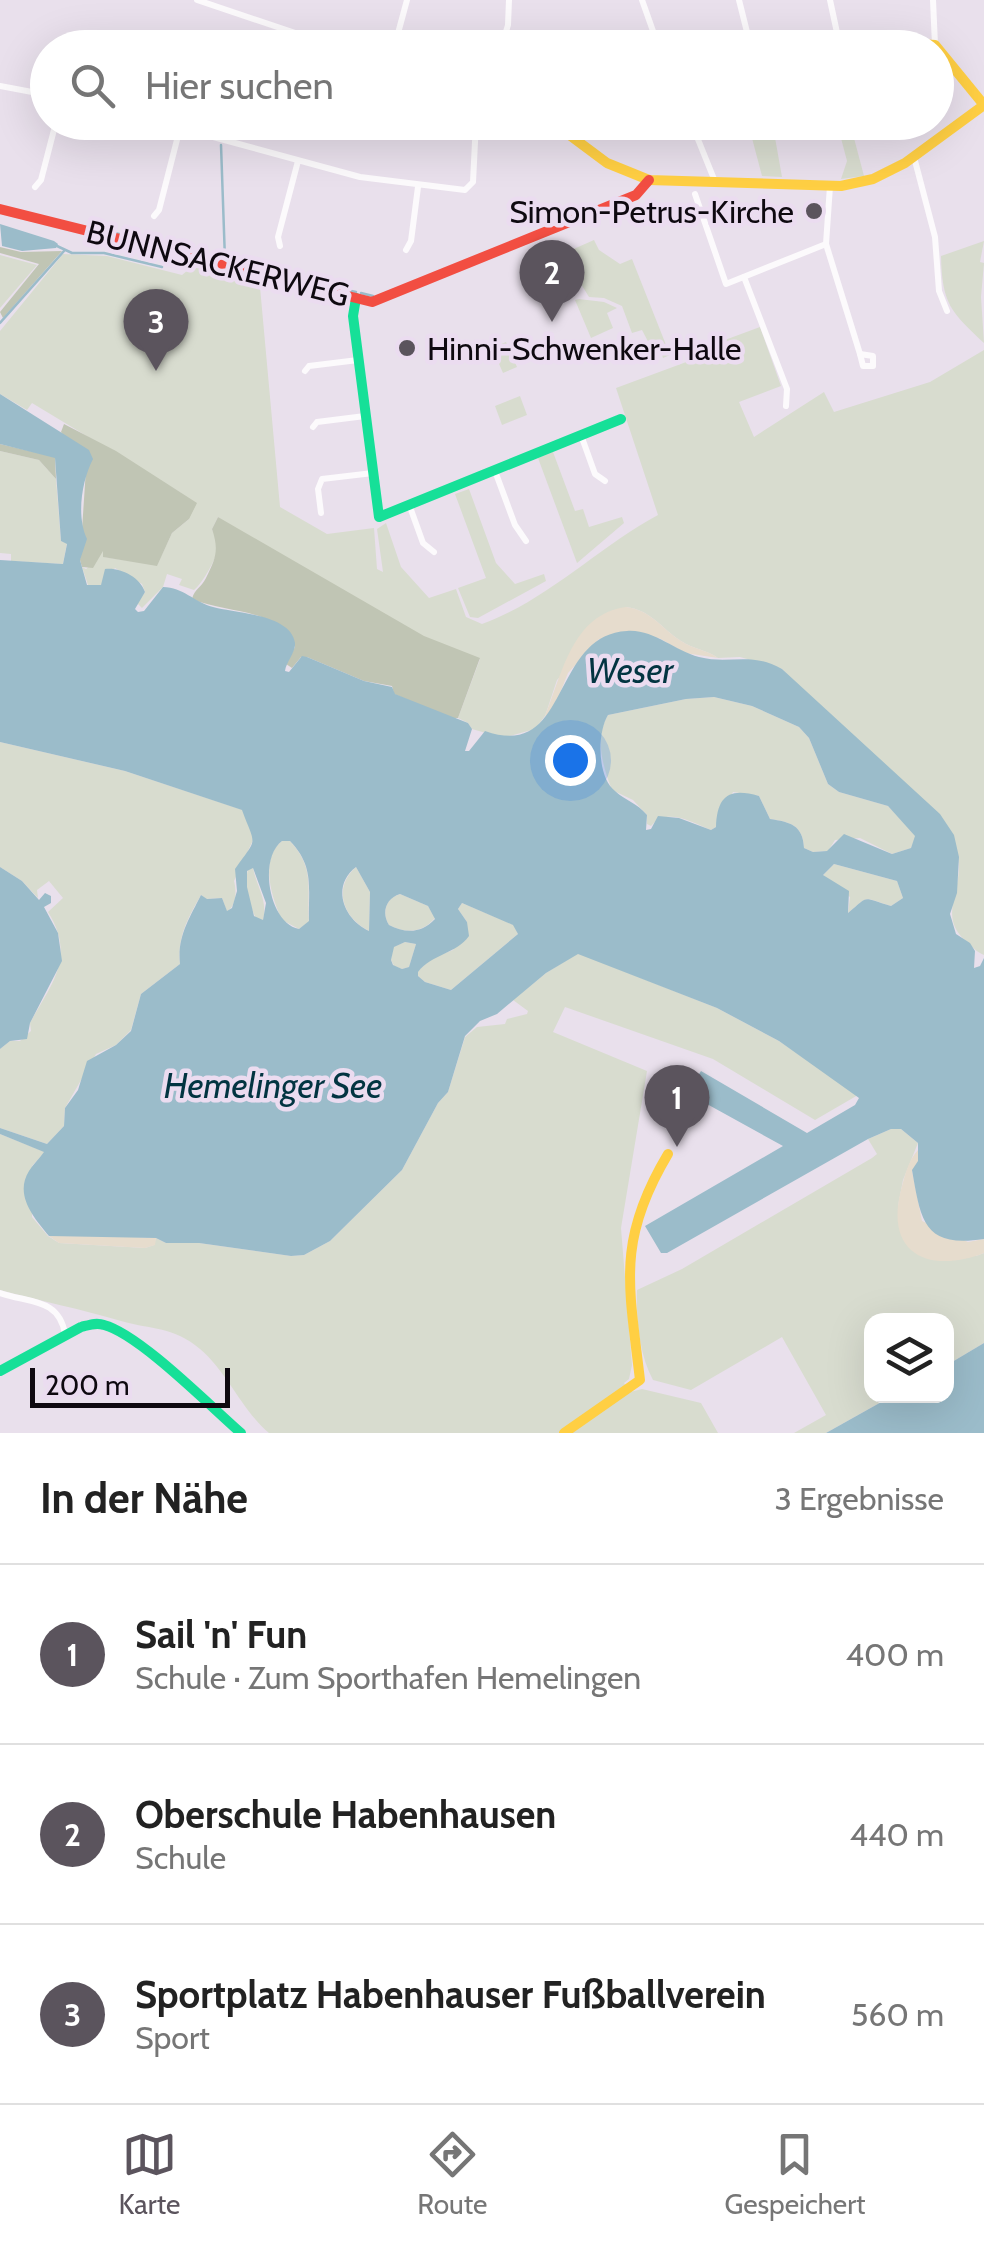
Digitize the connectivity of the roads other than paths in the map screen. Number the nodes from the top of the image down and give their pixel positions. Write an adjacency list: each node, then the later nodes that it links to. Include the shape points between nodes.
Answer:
1 (197, 0): 8 (street)
2 (407, 0): 9 (street)
3 (509, 0): 10 (street)
4 (642, 0): 11 (street)
5 (739, 0): 12 (street)
6 (830, 0): 13 (street)
7 (933, 0): 14 (street)
8 (286, 30)
9 (399, 30)
10 (506, 30)
11 (652, 30)
12 (746, 30)
13 (836, 30)
14 (934, 30)
15 (954, 69): 18 (street)
16 (0, 86): 17 (street)
17 (30, 91)
18 (984, 105): 19 (street)
19 (954, 127)
20 (52, 140): 32 (street, via 42,180)
21 (177, 140): 36 (street)
22 (223, 140): 28 (street)
23 (474, 140): 33 (street, via 470,188)
24 (576, 140): 30 (street, via 607,163)
25 (698, 140): 29 (street)
26 (937, 140): 27 (street)
27 (914, 157): 31 (street, via 873,178); 42 (street)
28 (298, 161): 33 (street); 38 (street)
29 (714, 179): 30 (street); 31 (street)
30 (649, 180): 41 (street, BUNNSACKERWEG, via 636,194 383,300)
31 (830, 186): 37 (street)
32 (34, 187)
33 (418, 187): 39 (street)
34 (695, 194): 40 (street, via 726,284)
35 (0, 209): 41 (street, BUNNSACKERWEG)
36 (154, 216)
37 (826, 244): 40 (street); 43 (street)
38 (280, 246)
39 (406, 250)
40 (744, 276): 46 (street, via 787,389)
41 (356, 298): 44 (street)
42 (948, 311)
43 (860, 354)
44 (358, 360): 45 (street); 47 (street)
45 (305, 370)
46 (786, 406)
47 (365, 416): 49 (street); 52 (street)
48 (621, 419): 50 (street)
49 (313, 427)
50 (582, 435): 51 (street); 53 (street, via 595,474)
51 (494, 471): 54 (street); 56 (street)
52 (373, 473): 54 (street, via 379,517); 55 (street, via 322,479)
53 (606, 480)
54 (410, 506): 57 (street, via 423,543)
55 (321, 513)
56 (526, 542)
57 (434, 552)
58 (668, 1154): 63 (street, via 634,1226 630,1280 640,1380)
59 (0, 1293): 60 (street, via 52,1307)
60 (65, 1334): 61 (street); 62 (street, via 95,1324 116,1328)
61 (0, 1371)
62 (241, 1433)
63 (564, 1433)

